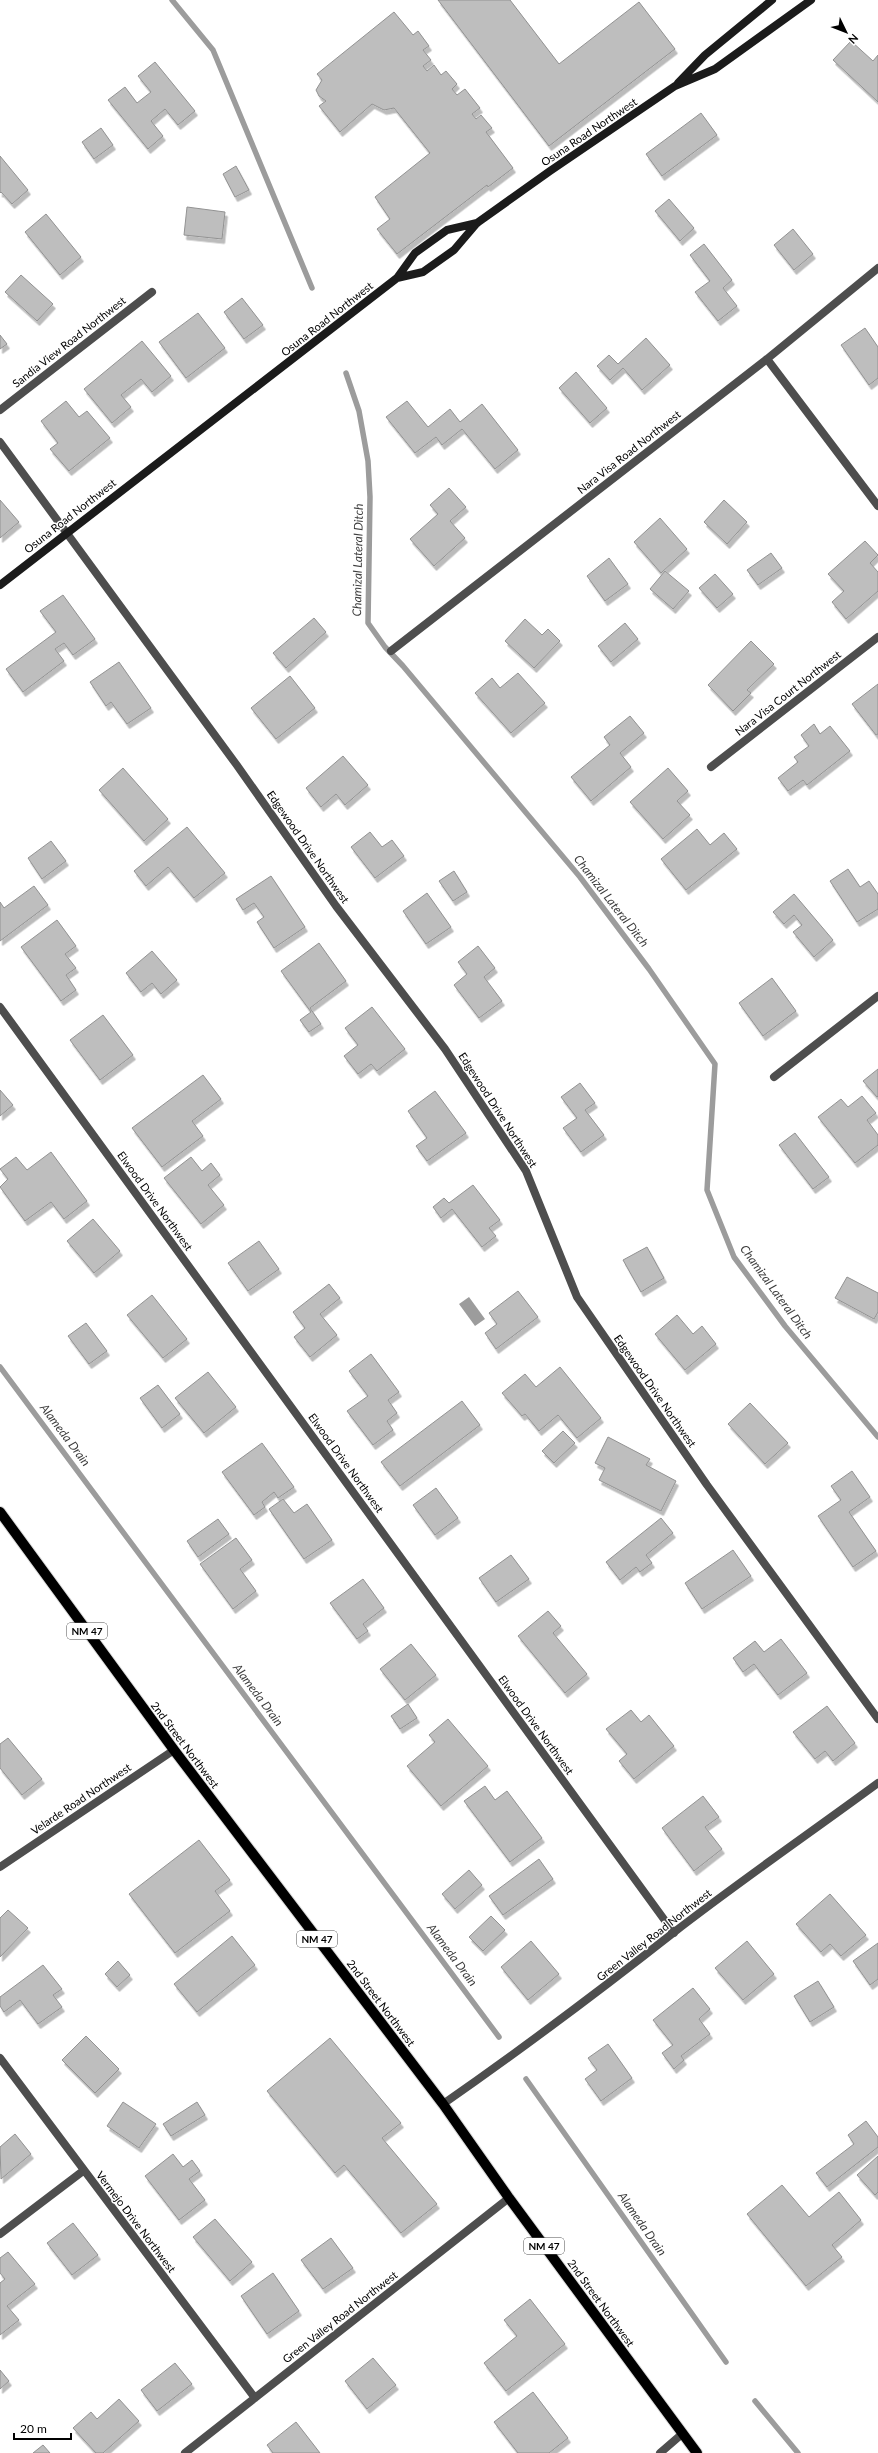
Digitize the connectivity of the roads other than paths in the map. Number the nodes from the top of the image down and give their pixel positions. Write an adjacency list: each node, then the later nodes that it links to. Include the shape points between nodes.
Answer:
1 (772, 0): 3 (main road, Osuna Road Northwest, via 705,55)
2 (811, 0): 3 (main road, Osuna Road Northwest, via 715,69)
3 (675, 86): 4 (main road, Osuna Road Northwest)
4 (477, 223): 6 (main road, Osuna Road Northwest, via 454,250 423,272); 6 (main road, via 447,230 415,253)
5 (878, 268): 8 (street, Nara Visa Road Northwest)
6 (397, 278): 12 (main road, Osuna Road Northwest)
7 (152, 292): 9 (street, Sandia View Road Northwest)
8 (767, 359): 11 (street); 15 (street, Nara Visa Road Northwest)
9 (0, 410)
10 (0, 442): 12 (street, Edgewood Drive Northwest)
11 (878, 506)
12 (67, 532): 13 (main road, Osuna Road Northwest); 21 (street, Edgewood Drive Northwest, via 336,906 445,1049 526,1171 577,1297 707,1485)
13 (0, 585)
14 (878, 637): 16 (street, Nara Visa Court Northwest)
15 (391, 651)
16 (711, 767)
17 (878, 996): 19 (street)
18 (0, 1007): 25 (street, Elwood Drive Northwest)
19 (774, 1077)
20 (0, 1512): 22 (main road, 2nd Street Northwest / NM 47)
21 (878, 1719)
22 (174, 1750): 24 (street, Velarde Road Northwest); 27 (main road, 2nd Street Northwest / NM 47)
23 (878, 1782): 25 (street, Green Valley Road Northwest)
24 (0, 1867)
25 (674, 1933): 27 (street, Green Valley Road Northwest, via 532,2042)
26 (0, 2058): 28 (street, Vermejo Drive Northwest)
27 (443, 2104): 29 (main road, 2nd Street Northwest / NM 47)
28 (83, 2171): 30 (street); 31 (street, Vermejo Drive Northwest)
29 (508, 2198): 31 (street, Green Valley Road Northwest); 32 (main road, 2nd Street Northwest / NM 47)
30 (0, 2234)
31 (255, 2398): 33 (street, Green Valley Road Northwest)
32 (682, 2434): 34 (street); 35 (main road, 2nd Street Northwest / NM 47)
33 (186, 2453)
34 (660, 2453)
35 (697, 2453)

